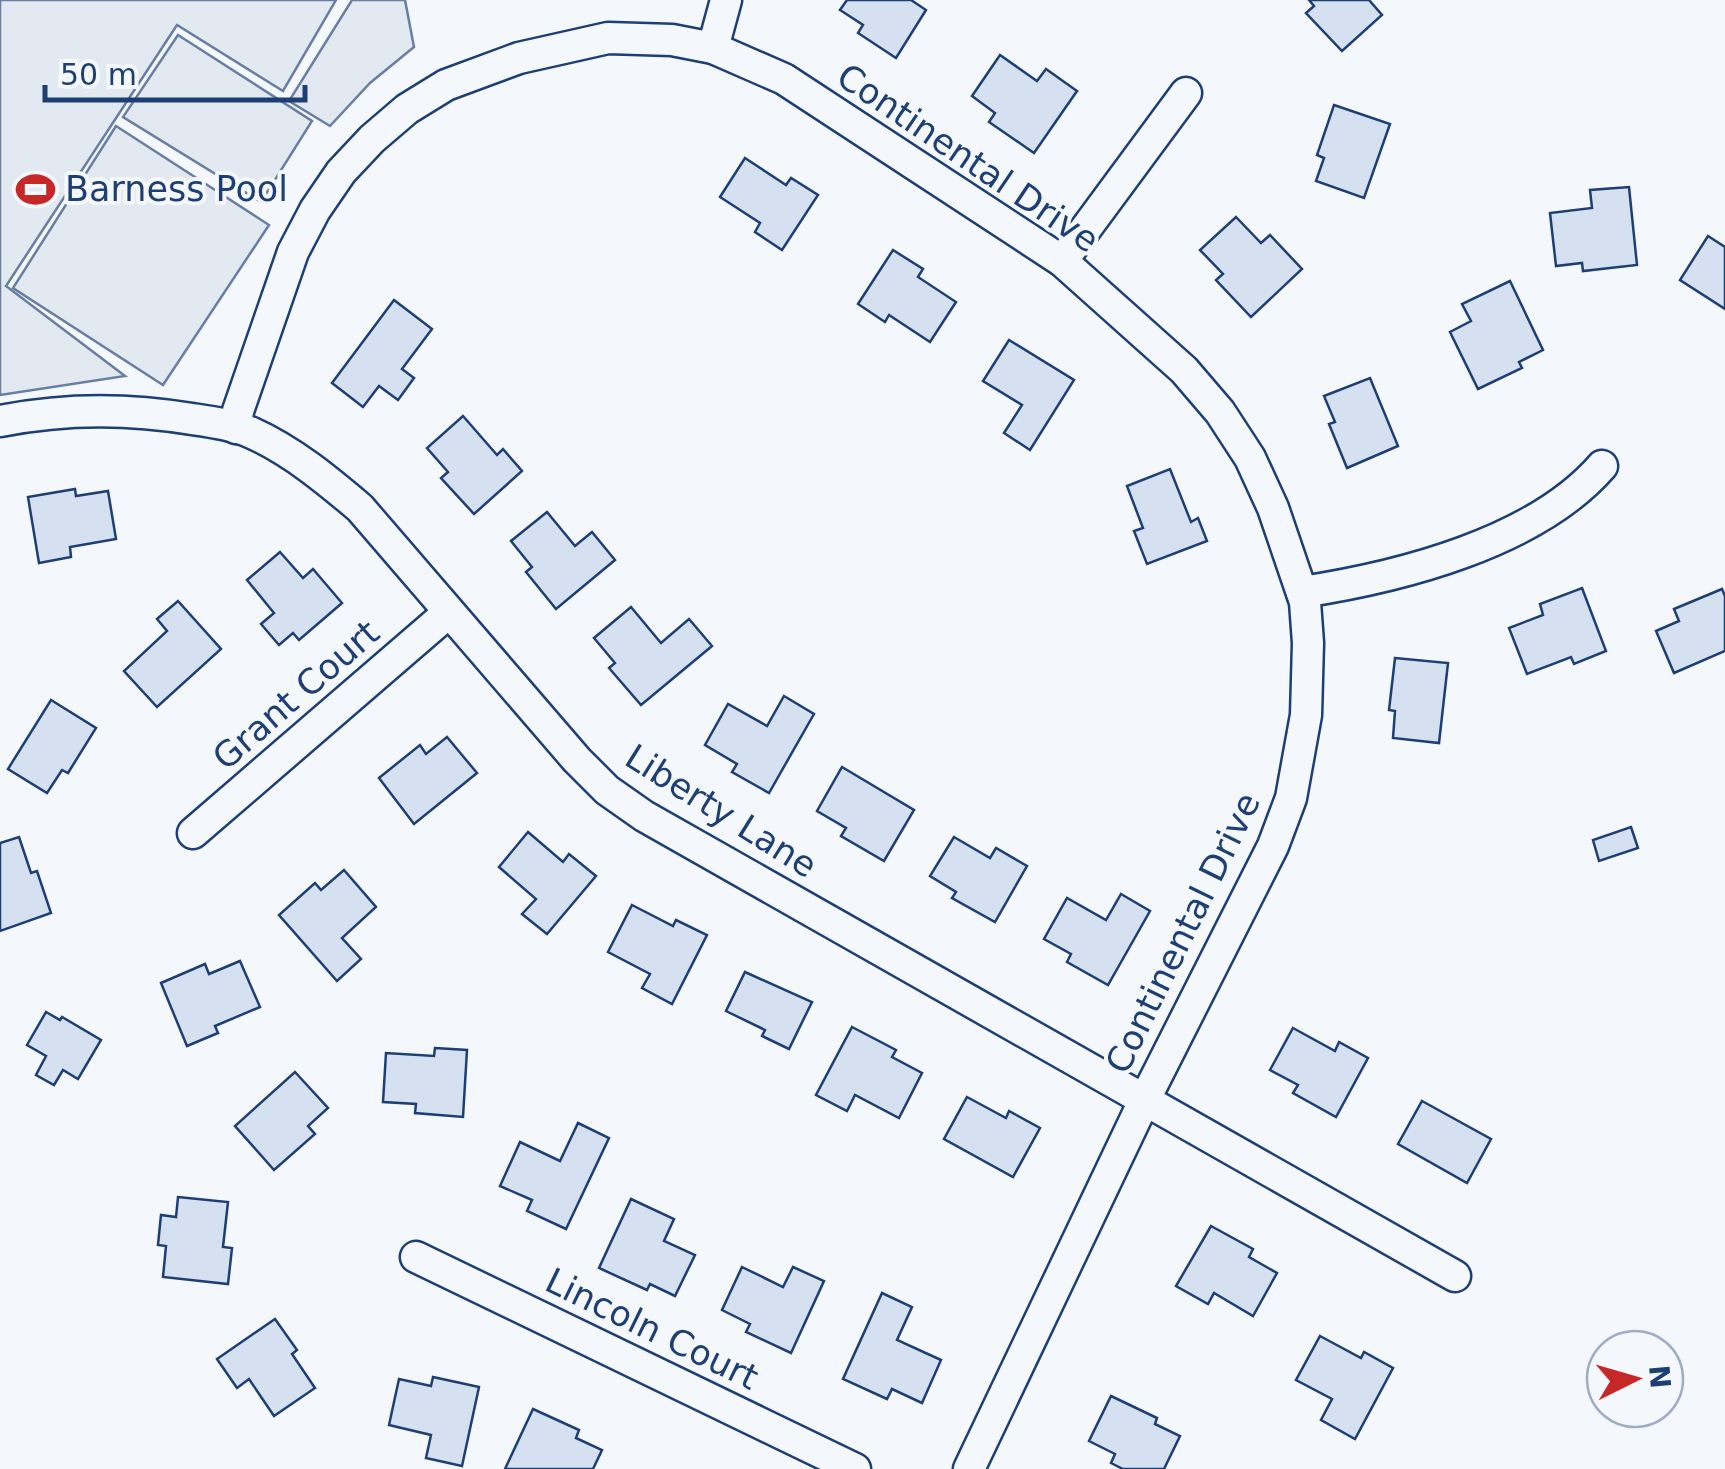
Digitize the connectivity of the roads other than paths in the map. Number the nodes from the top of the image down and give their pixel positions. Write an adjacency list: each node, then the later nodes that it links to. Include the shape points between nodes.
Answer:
1 (726, 0): 2 (street)
2 (712, 48): 4 (street, Continental Drive, via 784,79); 6 (street, Continental Drive, via 608,38 520,58 446,85 407,109 340,172 315,210 266,324)
3 (1186, 94): 4 (street)
4 (1062, 260): 8 (street, Continental Drive, via 1184,370 1220,412 1274,508)
5 (0, 421): 6 (street, Liberty Lane, via 94,409)
6 (236, 428): 9 (street, Liberty Lane, via 286,452 360,508)
7 (1602, 466): 8 (street, via 1557,508 1489,540 1409,572)
8 (1302, 592): 11 (street, Continental Drive, via 1306,715 1291,798 1274,846)
9 (448, 613): 10 (street, Grant Court); 11 (street, Liberty Lane, via 577,760 644,816)
10 (193, 833)
11 (1145, 1099): 13 (street, Liberty Lane); 15 (street, Continental Drive)
12 (416, 1257): 14 (street, Lincoln Court)
13 (1455, 1276)
14 (855, 1469)
15 (969, 1469)

